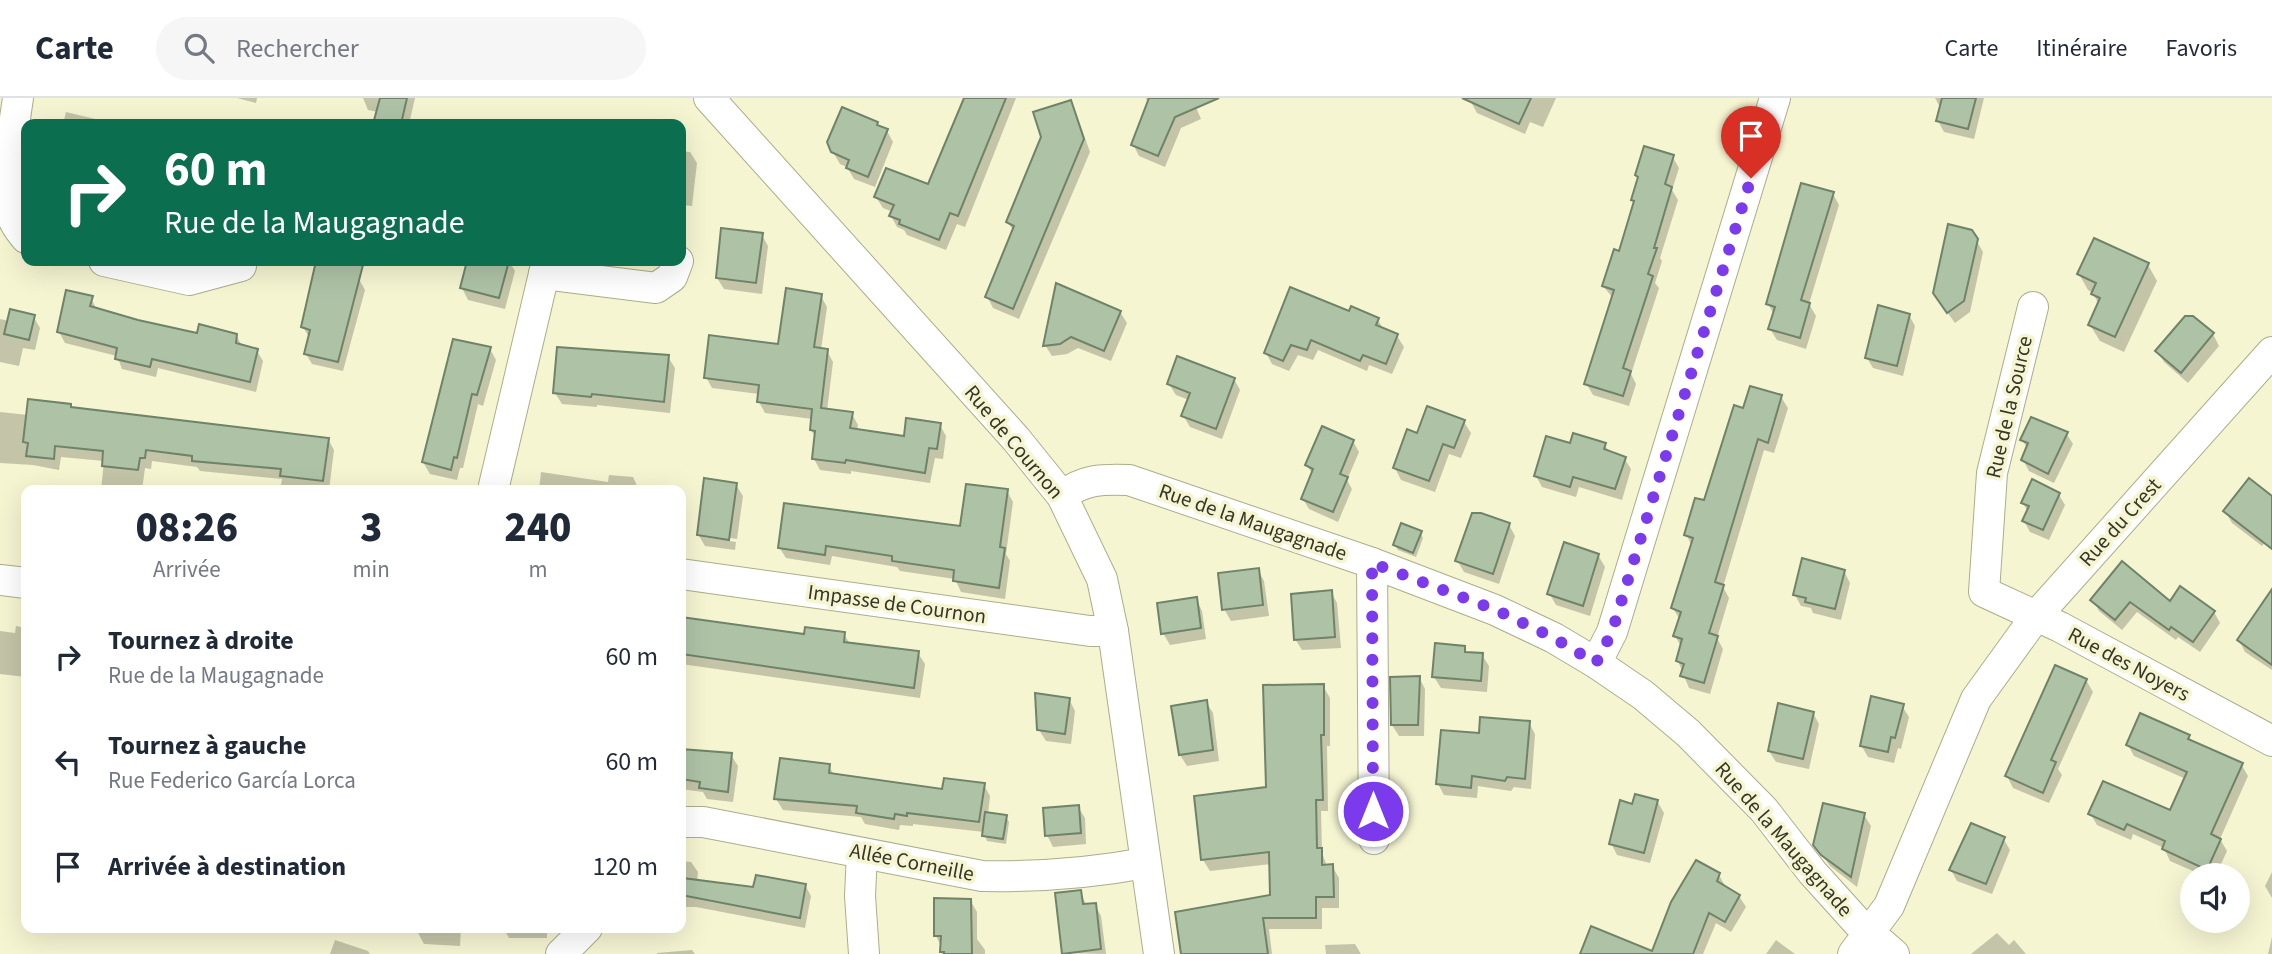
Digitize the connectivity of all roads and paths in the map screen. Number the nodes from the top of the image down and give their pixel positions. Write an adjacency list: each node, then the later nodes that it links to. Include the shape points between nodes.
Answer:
1 (18, 98): 4 (street, via 9,206)
2 (1775, 98): 20 (street, via 1612,632)
3 (714, 100): 12 (street, Rue de Cournon)
4 (14, 235)
5 (126, 266): 6 (street, via 189,280)
6 (241, 266)
7 (676, 266): 8 (street, via 672,277 656,288)
8 (546, 268): 11 (street)
9 (2033, 307): 17 (street, Rue de la Source, via 1992,473)
10 (2272, 352): 18 (street, Rue du Crest)
11 (494, 485)
12 (1062, 496): 13 (street, Rue de la Maugagnade, via 1085,483 1129,481); 19 (street, Rue de Cournon, via 1102,579)
13 (1372, 563): 20 (street, Rue de la Maugagnade, via 1496,610); 23 (street)
14 (686, 575): 19 (street, Impasse de Cournon)
15 (0, 580): 16 (street)
16 (21, 582)
17 (1984, 592): 18 (street, Rue des Noyers)
18 (2036, 616): 21 (street, Rue des Noyers); 27 (street, Rue du Crest, via 1976,699 1889,906)
19 (1113, 631): 25 (street, Rue de Cournon)
20 (1596, 663): 27 (street, Rue de la Maugagnade, via 1688,733 1764,810 1858,923)
21 (2272, 741)
22 (686, 822): 24 (street, Allée Corneille)
23 (1374, 839)
24 (862, 853): 25 (street, Allée Corneille, via 982,876 1014,877); 29 (street)
25 (1145, 863): 30 (street, Rue de Cournon)
26 (582, 933): 28 (street)
27 (1862, 943): 31 (street, Rue de la Maugagnade)
28 (561, 954)
29 (864, 954)
30 (1159, 954)
31 (1894, 954)

